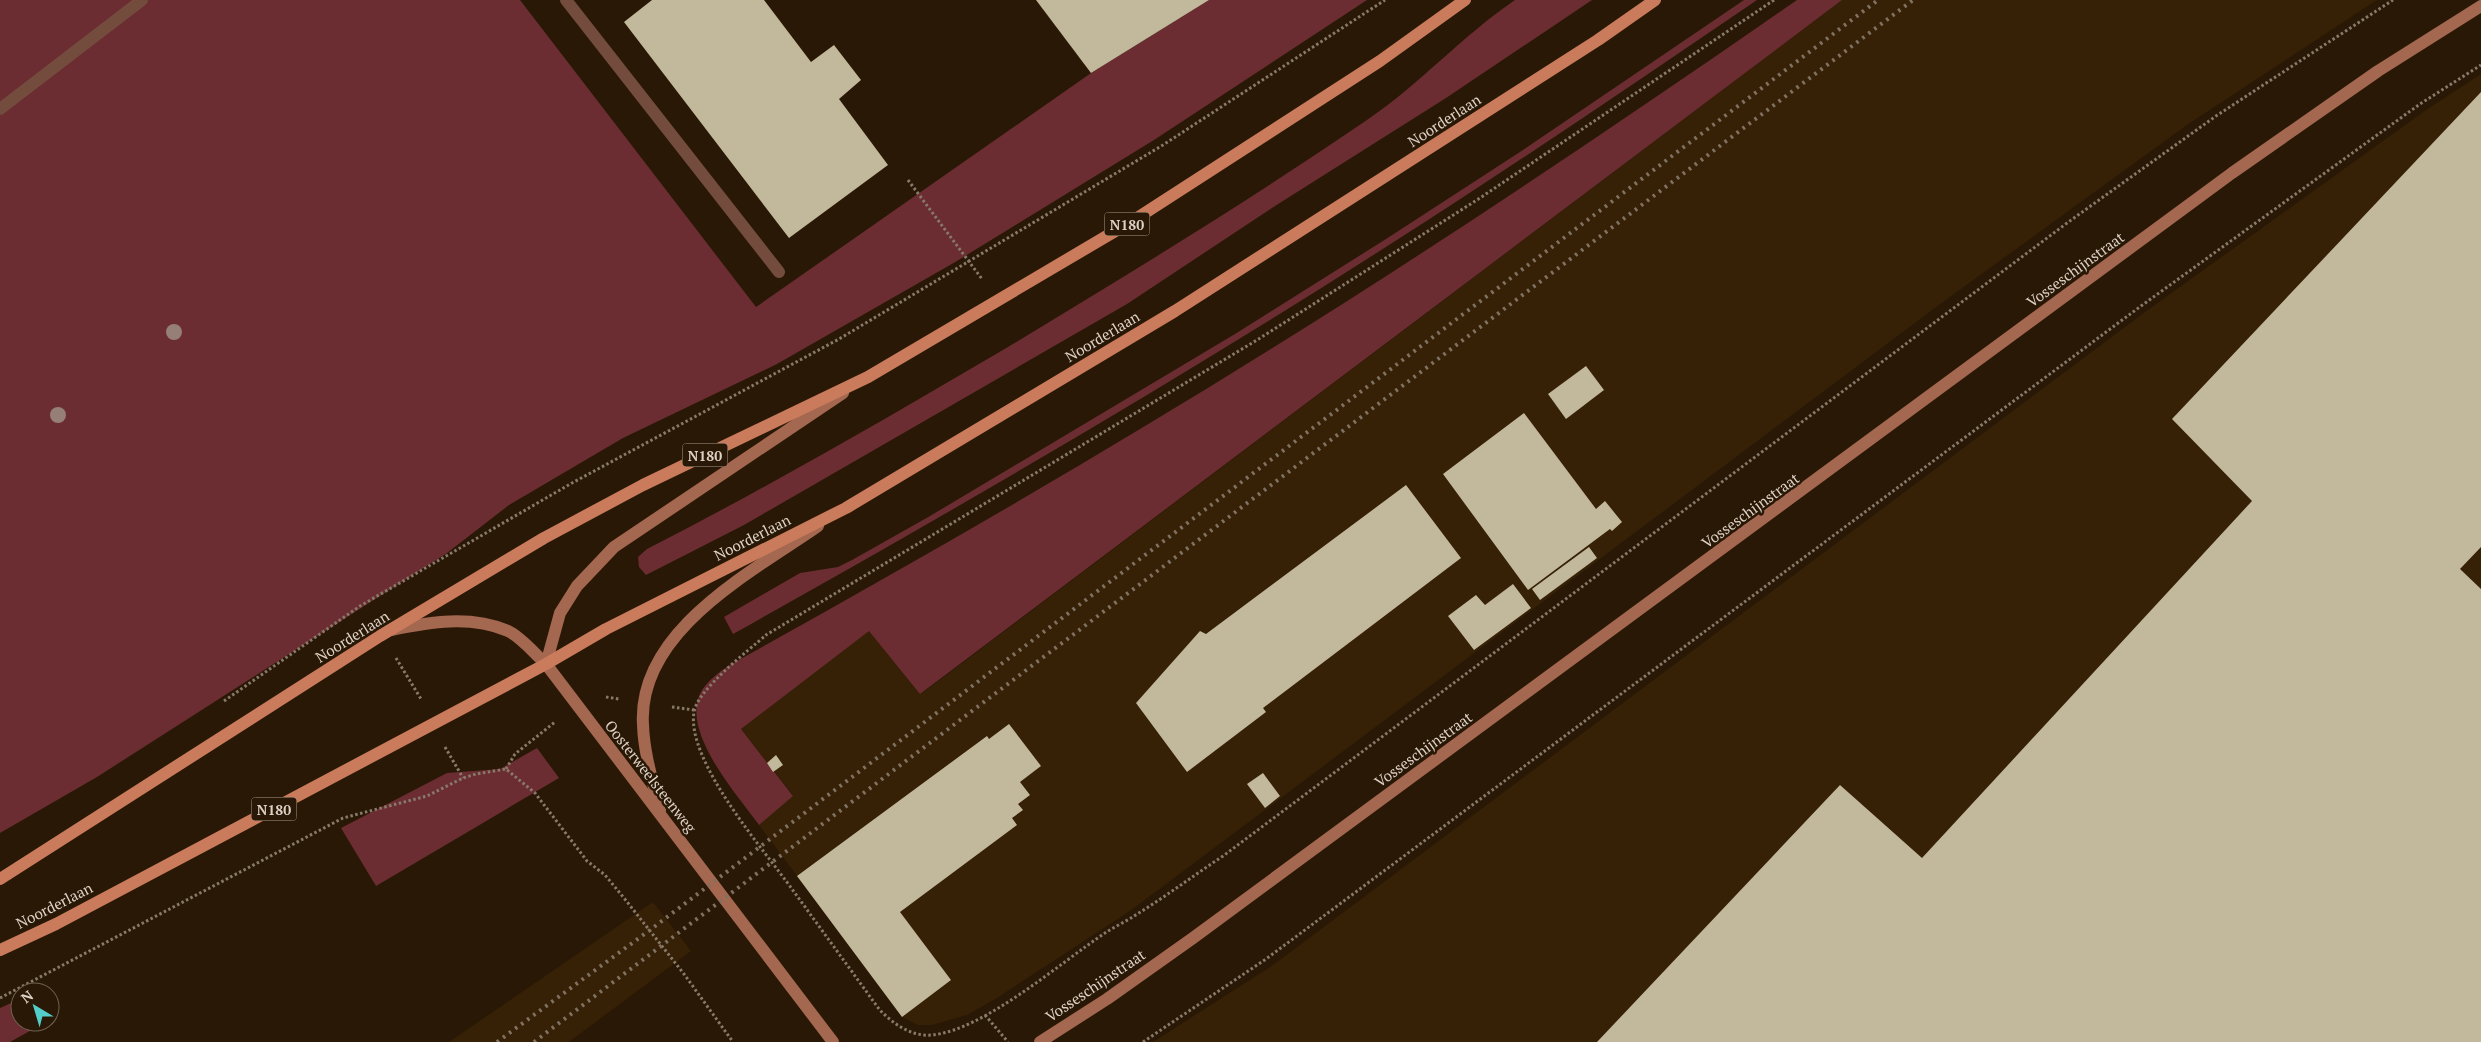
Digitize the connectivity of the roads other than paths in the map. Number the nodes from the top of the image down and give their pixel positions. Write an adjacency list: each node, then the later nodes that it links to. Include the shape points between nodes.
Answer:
1 (142, 0): 6 (lane)
2 (566, 0): 7 (lane)
3 (1465, 0): 8 (main road, Noorderlaan / N180, via 1380,61 1134,220)
4 (1655, 0): 9 (main road, Noorderlaan / N180, via 1598,40 1183,306)
5 (2481, 6): 16 (street, Vosseschijnstraat, via 2378,71 2232,173 1193,938)
6 (0, 109)
7 (779, 272)
8 (868, 377): 10 (main road, Noorderlaan / N180, via 643,485 544,538); 11 (street, Noorderlaan, via 614,547 577,586 560,614)
9 (846, 508): 11 (main road, Noorderlaan / N180, via 606,629); 12 (street, via 709,602 655,664 642,723)
10 (386, 633): 11 (street, Oosterweelsteenweg, via 429,622 471,621 509,632); 13 (main road, Noorderlaan / N180)
11 (546, 664): 12 (street, Oosterweelsteenweg); 14 (main road, Noorderlaan / N180, via 56,924)
12 (661, 815): 15 (street, Oosterweelsteenweg)
13 (0, 878)
14 (0, 950)
15 (833, 1042)
16 (1040, 1042)

